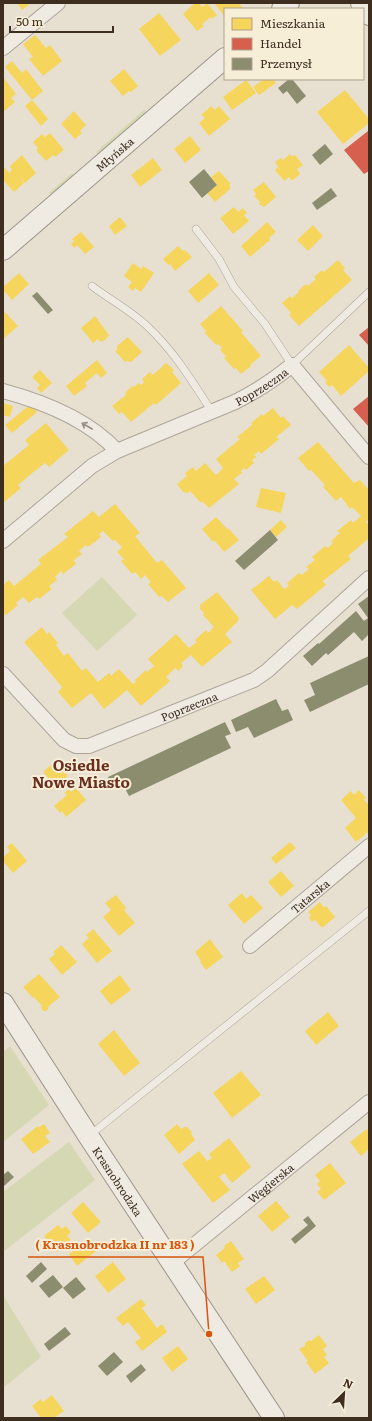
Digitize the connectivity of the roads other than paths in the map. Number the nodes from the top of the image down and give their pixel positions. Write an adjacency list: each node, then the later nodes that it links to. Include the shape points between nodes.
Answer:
1 (58, 3): 5 (street)
2 (361, 3): 4 (street)
3 (365, 3): 4 (street)
4 (369, 14)
5 (3, 48)
6 (224, 59): 8 (street, Młyńska)
7 (196, 228): 11 (lane, via 219,259 234,287 265,324)
8 (3, 250)
9 (92, 286): 13 (lane, via 152,331 178,360)
10 (369, 292): 11 (lane)
11 (292, 365): 13 (street, Poprzeczna, via 253,393); 15 (street, Poprzeczna)
12 (3, 391): 14 (street, one-way to 12, via 102,436 75,419 37,402)
13 (212, 412): 14 (street, Poprzeczna)
14 (117, 450): 16 (street, Poprzeczna, via 92,466)
15 (369, 457)
16 (3, 541)
17 (369, 578): 18 (street, Poprzeczna, via 254,680 89,746 76,746 64,740)
18 (3, 674)
19 (369, 846): 21 (street, Tatarska)
20 (369, 911): 24 (lane)
21 (250, 946)
22 (3, 1003): 24 (street, Krasnobrodzka)
23 (369, 1102): 25 (street, Węgierska)
24 (89, 1136): 25 (street, Krasnobrodzka)
25 (172, 1263): 26 (street, Krasnobrodzka)
26 (274, 1418)

